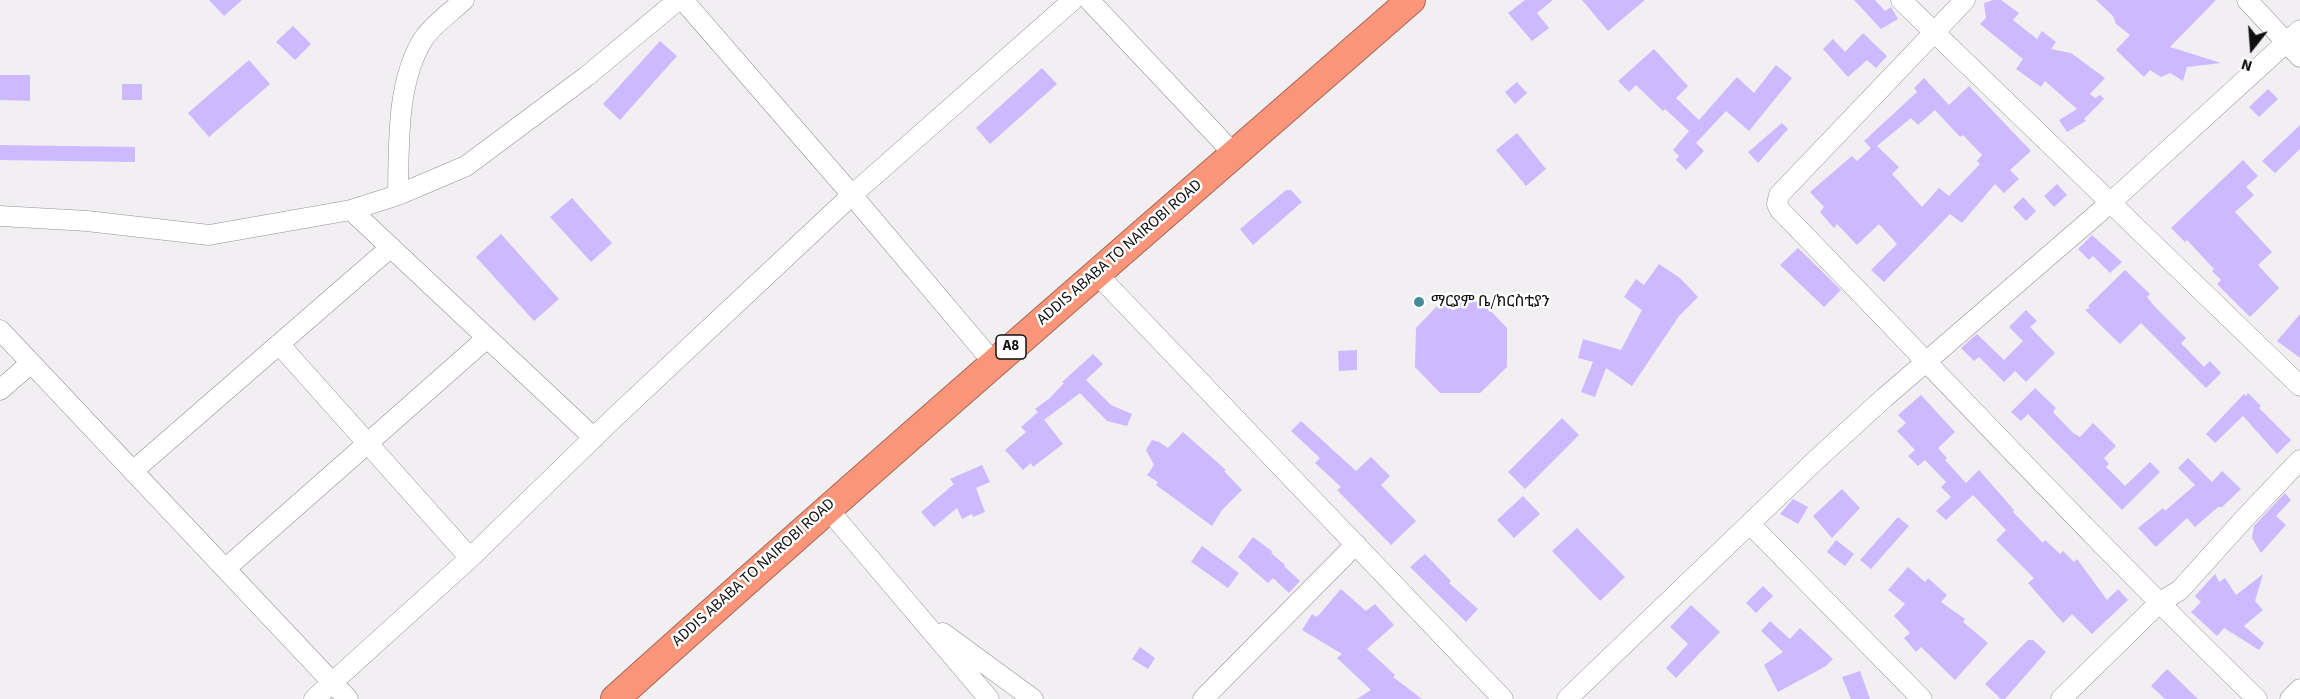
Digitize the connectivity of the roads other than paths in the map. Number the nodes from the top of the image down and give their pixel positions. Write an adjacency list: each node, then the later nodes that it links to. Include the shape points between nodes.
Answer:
1 (464, 0): 13 (street, via 424,38 410,68 399,123)
2 (678, 0): 13 (street, via 587,76 466,166)
3 (683, 0): 14 (street)
4 (1073, 0): 14 (street)
5 (1089, 0): 12 (street)
6 (1411, 0): 12 (highway, ADDIS ABABA TO NAIROBI ROAD / A8)
7 (1901, 0): 10 (street)
8 (1965, 0): 10 (street)
9 (2247, 0): 11 (street)
10 (1936, 33): 15 (street); 23 (street, via 1779,195 1777,204)
11 (2296, 43): 15 (street, via 2190,128)
12 (1234, 154): 19 (highway, ADDIS ABABA TO NAIROBI ROAD / A8)
13 (398, 195): 16 (street)
14 (852, 195): 24 (street); 28 (street)
15 (2110, 203): 23 (street); 26 (street)
16 (351, 210): 17 (street, via 209,235); 18 (street)
17 (0, 216)
18 (391, 248): 21 (street); 22 (street)
19 (1098, 275): 24 (highway, ADDIS ABABA TO NAIROBI ROAD / A8); 34 (street)
20 (0, 330): 25 (street)
21 (487, 338): 28 (street); 29 (street)
22 (279, 344): 29 (street); 31 (street)
23 (1926, 360): 33 (street); 37 (street)
24 (993, 362): 32 (highway, ADDIS ABABA TO NAIROBI ROAD / A8)
25 (31, 363): 27 (street); 31 (street)
26 (2300, 386)
27 (0, 390)
28 (594, 438): 35 (street)
29 (367, 443): 35 (street); 36 (street)
30 (2300, 460): 37 (street, via 2193,577)
31 (133, 471): 36 (street)
32 (826, 508): 38 (street); 43 (highway, ADDIS ABABA TO NAIROBI ROAD / A8)
33 (1750, 524): 48 (street); 49 (street)
34 (1356, 544): 46 (street); 47 (street)
35 (470, 558): 39 (street)
36 (225, 568): 39 (street)
37 (2158, 603): 50 (street); 51 (street)
38 (917, 614): 44 (street); 45 (street)
39 (333, 682): 41 (street); 42 (street)
40 (2300, 689): 52 (street)
41 (314, 699)
42 (348, 699)
43 (615, 699)
44 (989, 699)
45 (1033, 699)
46 (1203, 699)
47 (1503, 699)
48 (1567, 699)
49 (1922, 699)
50 (2061, 699)
51 (2257, 699)
52 (2290, 699)

